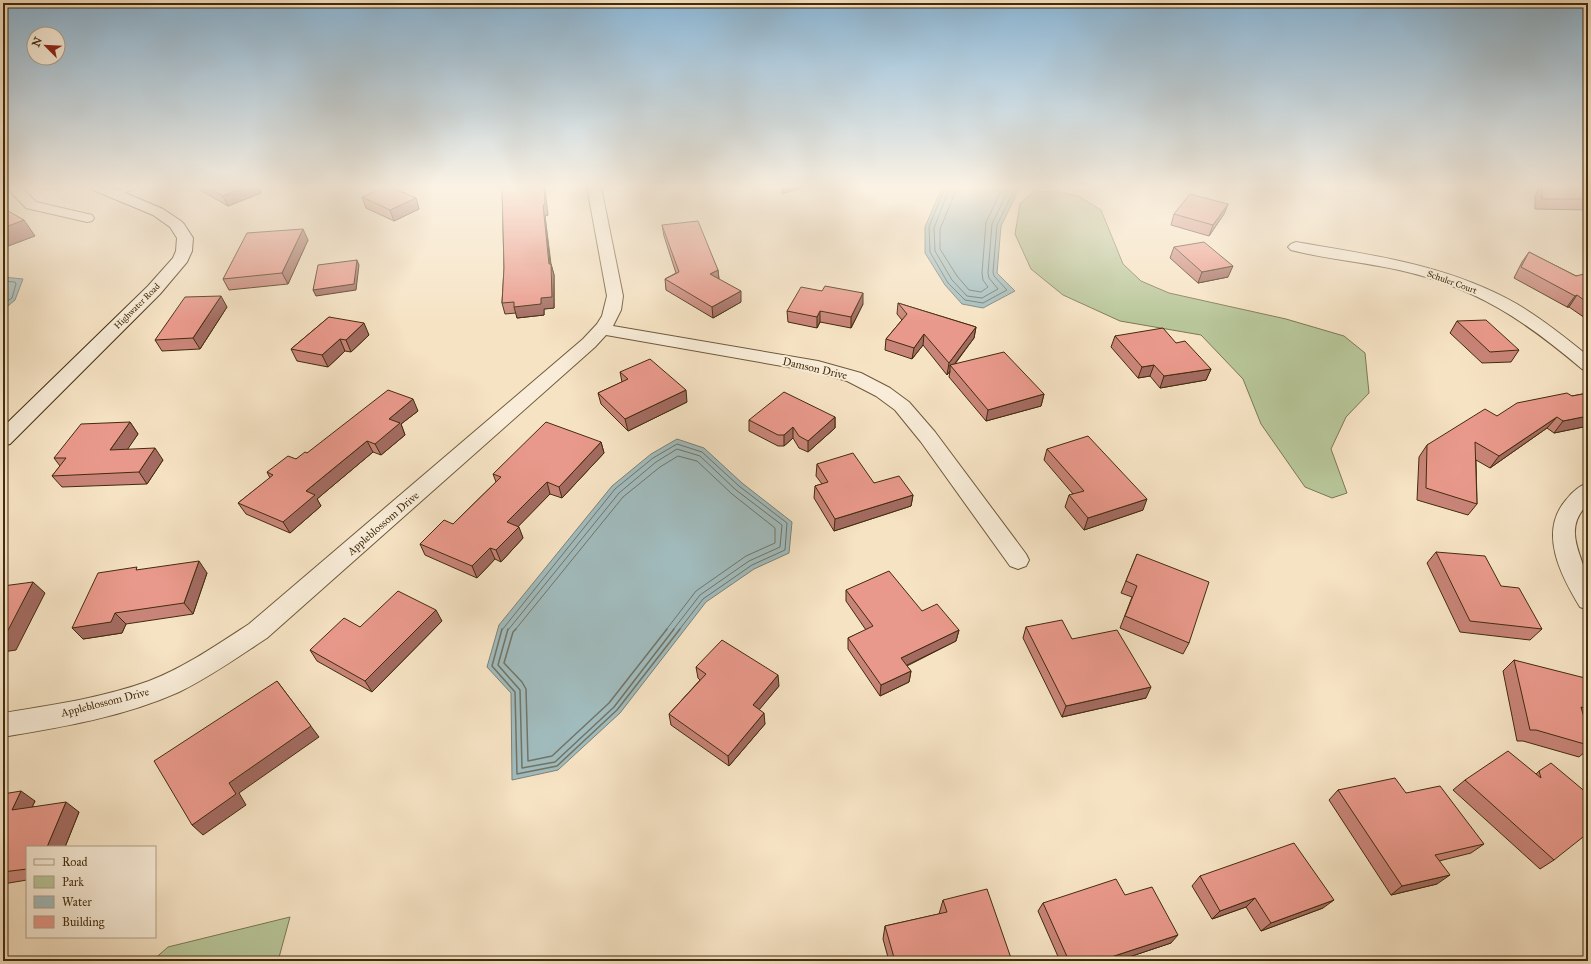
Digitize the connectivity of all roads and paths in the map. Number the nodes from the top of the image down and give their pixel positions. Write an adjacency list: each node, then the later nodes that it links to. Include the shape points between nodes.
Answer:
1 (181, 232): 6 (street, Highwater Road, via 185,238 181,259 154,290)
2 (603, 232): 4 (street, Appleblossom Drive, via 615,307)
3 (1296, 248): 5 (street, Schuler Court, via 1415,270 1457,282 1499,300 1540,326)
4 (602, 329): 8 (street, Damson Drive, via 818,367 854,378 883,392 902,406 928,437); 10 (street, Appleblossom Drive, via 258,631 209,663 158,689 115,702)
5 (1588, 365)
6 (3, 439)
7 (1588, 491): 9 (street, via 1569,512 1564,529 1565,546 1574,577)
8 (1018, 560)
9 (1588, 600)
10 (3, 725)

